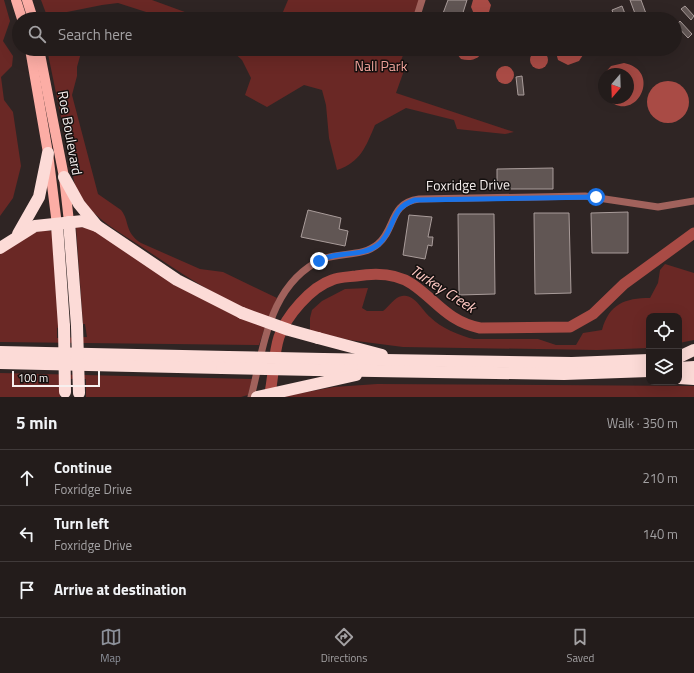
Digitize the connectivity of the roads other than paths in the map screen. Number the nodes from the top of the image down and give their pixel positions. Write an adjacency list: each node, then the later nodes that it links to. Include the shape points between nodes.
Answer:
1 (16, 0): 4 (main road)
2 (27, 0): 5 (main road)
3 (422, 0): 6 (street)
4 (20, 12)
5 (31, 12)
6 (418, 12)
7 (31, 56): 9 (main road, Roe Boulevard)
8 (40, 56): 10 (main road, Roe Boulevard)
9 (48, 153): 13 (main road, Roe Boulevard); 15 (highway, via 39,197)
10 (64, 177): 12 (main road, Roe Boulevard); 14 (highway, via 79,204)
11 (694, 201): 36 (street, Foxridge Drive, via 661,207 584,196 419,199 409,202 396,212 386,236 374,247 363,252 325,258 297,277 274,309)
12 (69, 222): 13 (highway); 14 (highway); 35 (highway, bridge)
13 (57, 225): 15 (highway, via 35,226); 34 (highway, bridge, via 64,326)
14 (97, 226): 22 (highway, bridge, via 177,280 242,313 283,328)
15 (17, 237): 16 (highway)
16 (0, 248)
17 (694, 350): 19 (highway)
18 (0, 352): 24 (highway)
19 (682, 356)
20 (694, 356): 21 (highway)
21 (682, 357)
22 (401, 360): 23 (highway, via 572,363); 24 (highway, bridge)
23 (646, 360)
24 (225, 362): 25 (highway); 28 (highway, bridge, via 315,370)
25 (0, 363)
26 (694, 367): 27 (highway)
27 (682, 368)
28 (379, 370): 30 (highway); 37 (highway)
29 (646, 371): 30 (highway)
30 (622, 373): 31 (highway)
31 (646, 375)
32 (682, 378): 33 (highway)
33 (694, 379)
34 (65, 394)
35 (79, 395)
36 (251, 397)
37 (257, 397)

